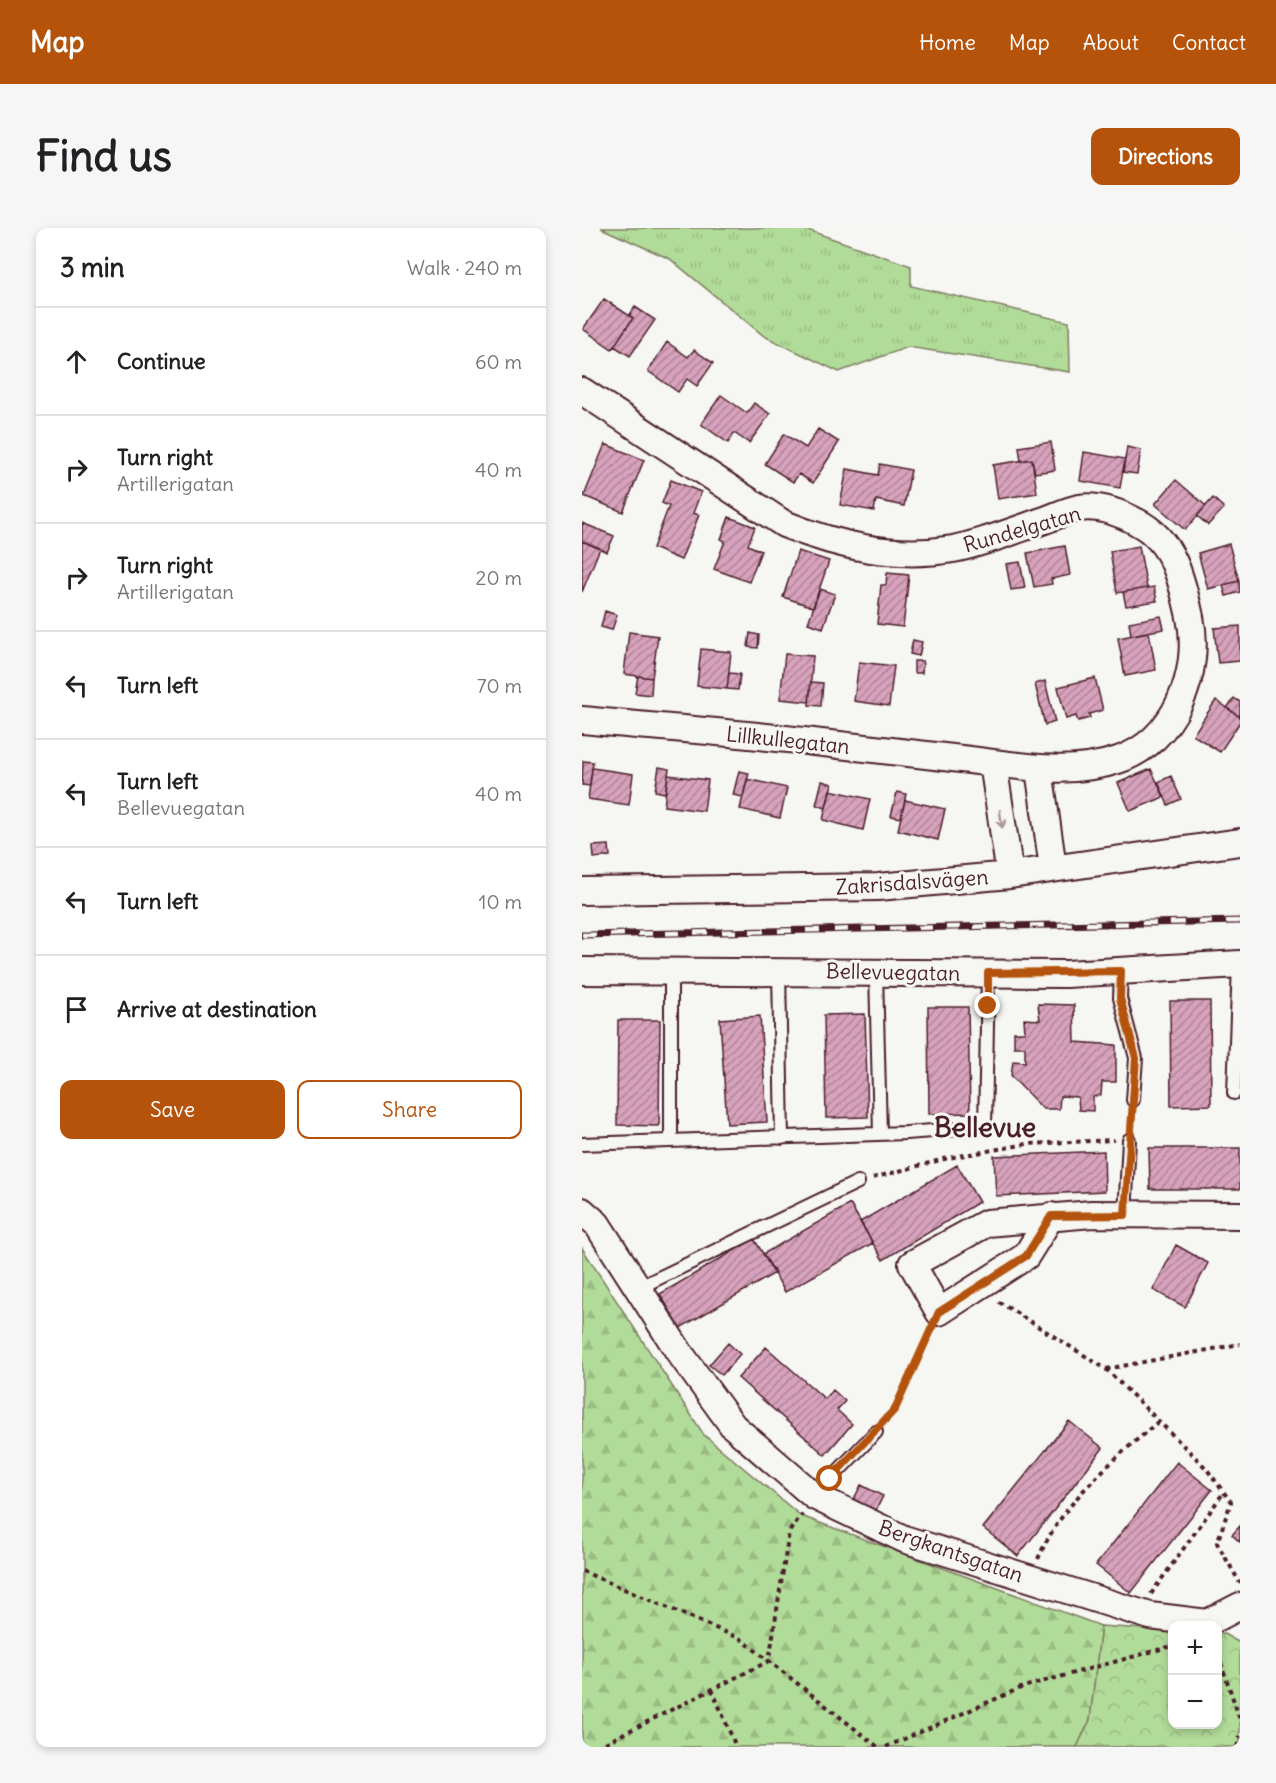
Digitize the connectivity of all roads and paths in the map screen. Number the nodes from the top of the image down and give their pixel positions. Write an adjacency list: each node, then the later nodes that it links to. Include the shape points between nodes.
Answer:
1 (585, 402): 4 (street, Rundelgatan, via 784,524 864,549 904,553 954,549 1080,508 1113,511 1156,534 1172,557 1184,586 1193,629 1187,687 1162,729 1138,750 1103,764)
2 (582, 720): 3 (street, Lillkullegatan)
3 (993, 763): 4 (street, Lillkullegatan); 7 (street, one-way to 7)
4 (1039, 769): 6 (street)
5 (1240, 842): 6 (street, Zakrisdalsvägen)
6 (1053, 868): 7 (street, Zakrisdalsvägen)
7 (1010, 874): 8 (street, Zakrisdalsvägen, via 878,887)
8 (582, 891)
9 (1239, 964): 13 (street, Bellevuegatan); 16 (lane)
10 (671, 970): 11 (street, Bellevuegatan); 12 (street, Bellevuegatan); 21 (lane)
11 (779, 970): 14 (street, Bellevuegatan); 19 (lane)
12 (582, 971)
13 (1121, 971): 15 (street, Bellevuegatan); 17 (lane, via 1120,998 1136,1058)
14 (876, 972): 15 (street, Bellevuegatan); 18 (lane)
15 (988, 973): 18 (lane, via 985,1127)
16 (1234, 1093)
17 (1133, 1100)
18 (880, 1134): 19 (lane)
19 (782, 1138): 21 (lane)
20 (1129, 1140): 23 (path, via 1027,1144 948,1158); 25 (lane)
21 (671, 1142): 22 (lane)
22 (582, 1144)
23 (858, 1182): 29 (lane)
24 (582, 1211): 29 (street, Bergkantsgatan, via 597,1224)
25 (1125, 1215): 26 (street); 27 (street)
26 (1240, 1215)
27 (1051, 1216): 28 (street, via 1026,1256); 30 (street, via 987,1223 912,1264)
28 (981, 1285): 30 (street); 32 (path, via 1004,1306)
29 (638, 1288): 36 (street, Bergkantsgatan, via 733,1426)
30 (939, 1312): 34 (path, via 895,1409)
31 (1240, 1344): 32 (path)
32 (1106, 1369): 33 (path)
33 (1159, 1421): 35 (path); 38 (path, via 1095,1477 1046,1540)
34 (876, 1432): 36 (lane)
35 (1224, 1492): 39 (path, via 1230,1502 1217,1543); 41 (path)
36 (814, 1496): 38 (street, Bergkantsgatan, via 904,1539); 43 (path, via 789,1532)
37 (582, 1571): 43 (path, via 741,1639)
38 (1030, 1578): 41 (street, Bergkantsgatan)
39 (1240, 1583)
40 (1240, 1606): 41 (street, Bergkantsgatan, via 1207,1623)
41 (1138, 1612)
42 (1168, 1647): 51 (path, via 1023,1687)
43 (769, 1661): 45 (path); 50 (path)
44 (1222, 1666): 46 (path)
45 (712, 1689): 48 (path); 49 (path)
46 (1240, 1720)
47 (1240, 1736): 52 (path)
48 (597, 1747)
49 (736, 1747)
50 (878, 1747)
51 (886, 1747)
52 (1237, 1747)

